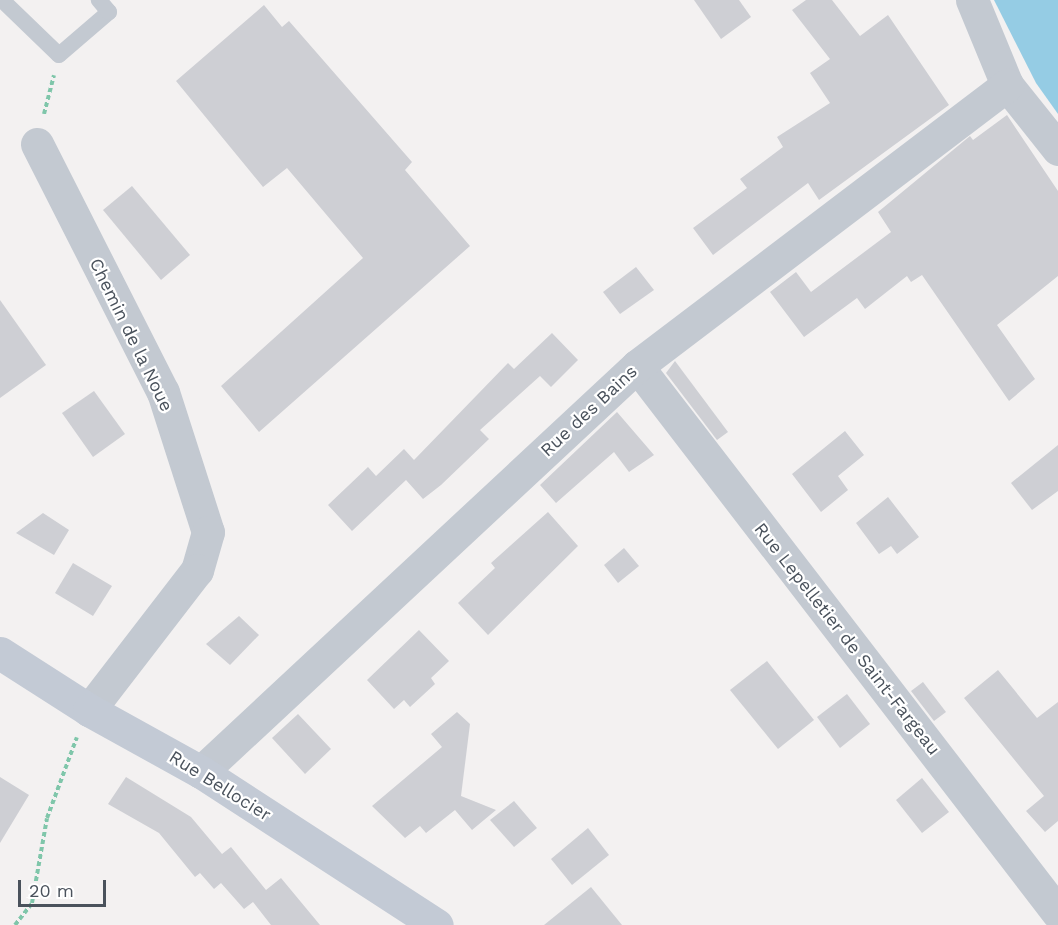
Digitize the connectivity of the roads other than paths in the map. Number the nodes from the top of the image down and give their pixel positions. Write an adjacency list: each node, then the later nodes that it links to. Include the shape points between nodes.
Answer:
1 (2, 0): 2 (lane, via 59,55 110,12)
2 (99, 0)
3 (972, 0): 4 (street)
4 (1007, 85): 6 (street); 7 (street, Rue des Bains)
5 (37, 144): 9 (street, Chemin de la Noue, via 163,392 208,532 197,570)
6 (1058, 149)
7 (637, 366): 10 (street, Rue des Bains); 11 (street, Rue Lepelletier de Saint-Fargeau)
8 (0, 653): 9 (street, Rue Bellocier)
9 (89, 710): 10 (street, Rue Bellocier)
10 (201, 772): 12 (street, Rue Bellocier)
11 (1058, 913)
12 (437, 925)

